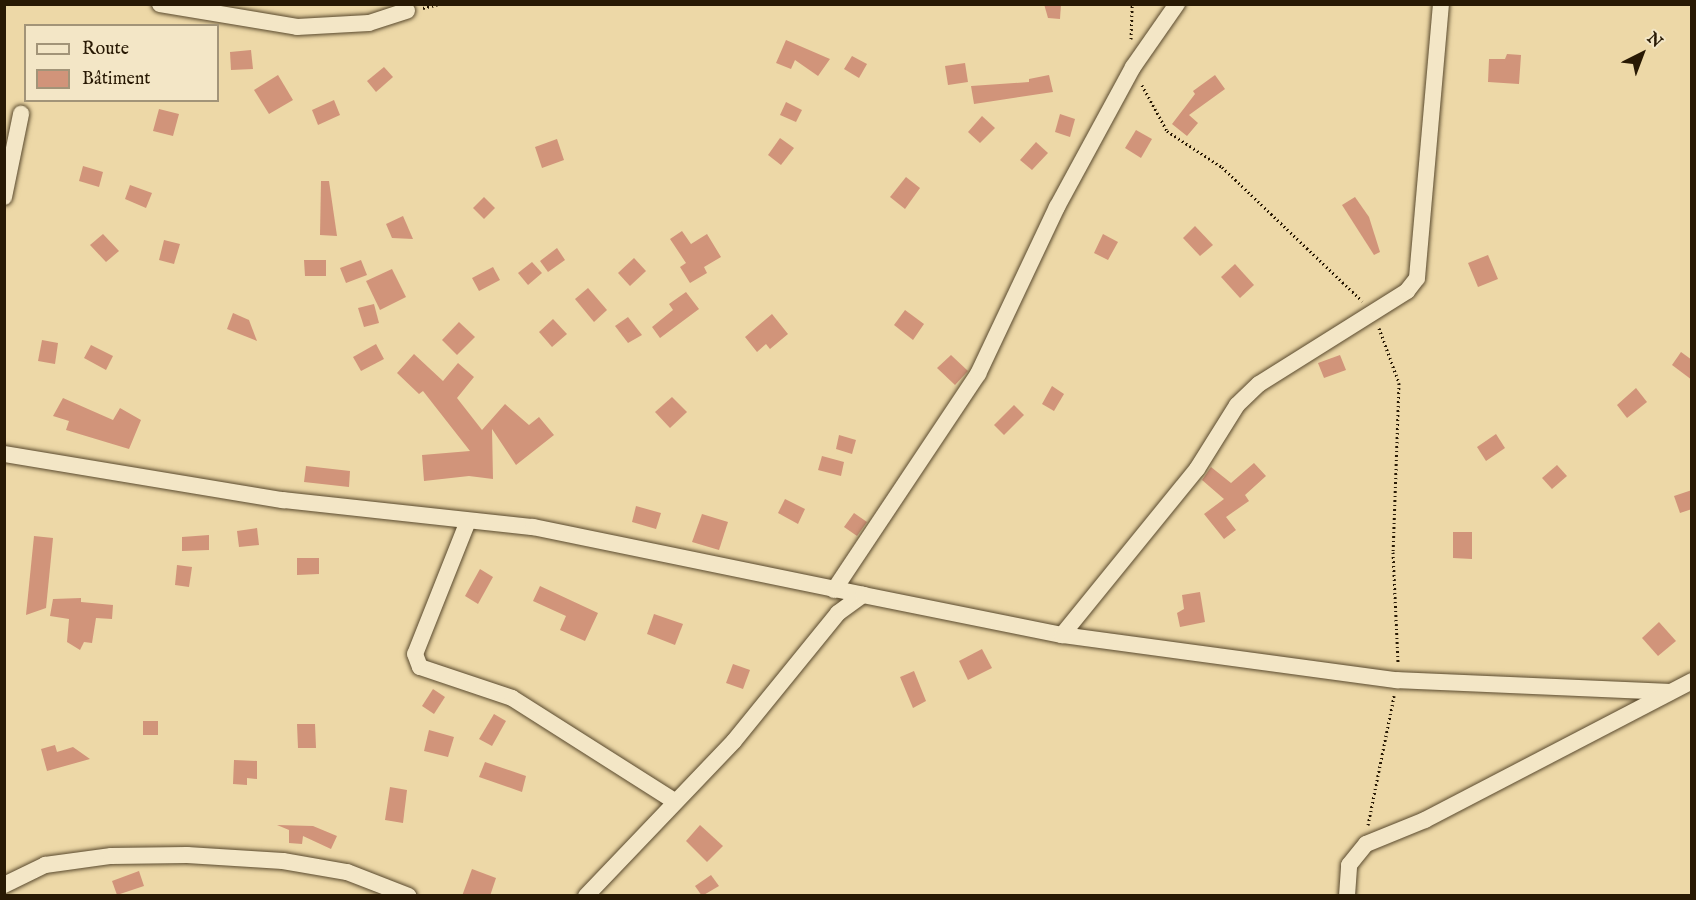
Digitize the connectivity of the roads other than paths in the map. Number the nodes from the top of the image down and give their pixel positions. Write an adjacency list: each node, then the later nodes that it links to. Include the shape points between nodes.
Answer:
1 (160, 4): 4 (street, via 297,27 369,23)
2 (1177, 4): 9 (street, via 1132,67 1057,207 978,374)
3 (1441, 4): 11 (street, via 1417,278 1407,291 1259,384 1237,405 1197,470)
4 (407, 11)
5 (21, 114): 6 (street)
6 (4, 197)
7 (4, 454): 8 (street, via 283,500)
8 (468, 521): 9 (street, via 533,527); 14 (street, via 415,654 420,667 512,698)
9 (834, 590): 10 (street)
10 (862, 596): 11 (street); 14 (street, via 838,613 734,741)
11 (1062, 635): 13 (street, via 1397,680)
12 (1692, 681): 13 (street)
13 (1669, 692): 18 (street, via 1425,820 1366,844 1349,865)
14 (674, 801): 17 (street)
15 (4, 885): 16 (street, via 45,866 111,856 187,855 283,861 347,872)
16 (409, 896)
17 (586, 896)
18 (1347, 896)

